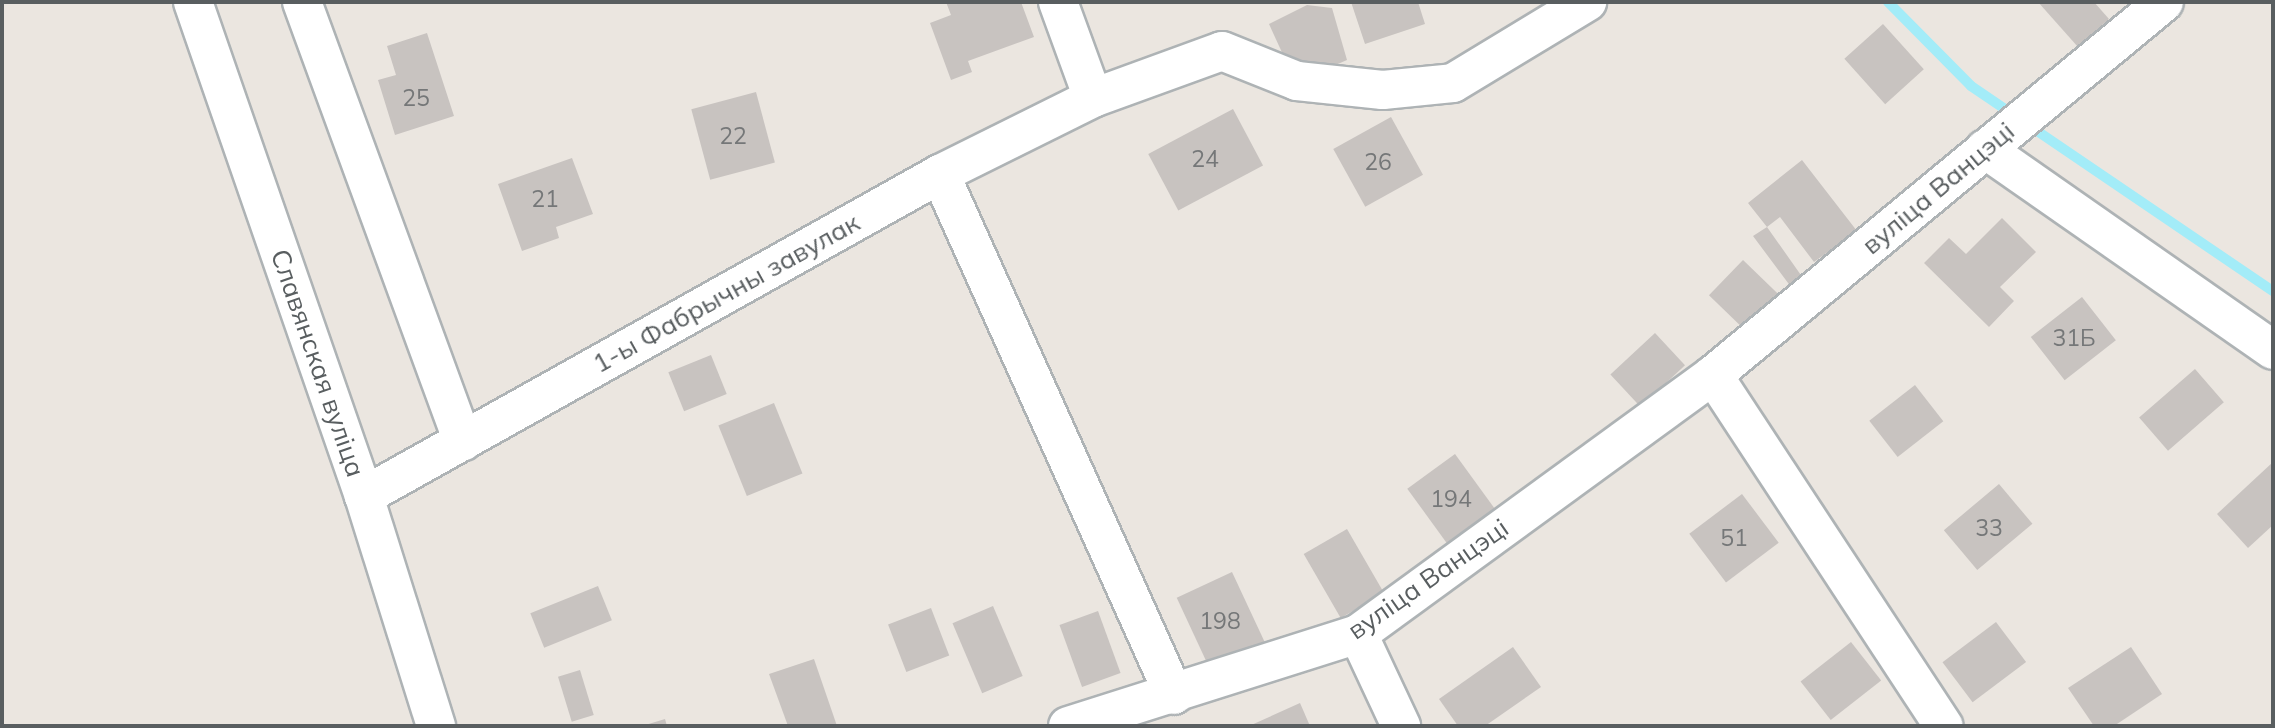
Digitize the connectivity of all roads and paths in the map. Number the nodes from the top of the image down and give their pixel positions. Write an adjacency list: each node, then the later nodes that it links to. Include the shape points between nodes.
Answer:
1 (192, 2): 12 (street, Славянская вуліца)
2 (302, 2): 11 (street)
3 (1058, 2): 6 (street)
4 (1587, 2): 6 (street, 1-ы Фабрычны завулак, via 1454,83 1383,90 1297,81 1222,51)
5 (2164, 2): 7 (street, вуліца Ванцэці)
6 (1093, 98): 8 (street, 1-ы Фабрычны завулак)
7 (1993, 143): 9 (street); 10 (street, вуліца Ванцэці)
8 (940, 174): 11 (street, 1-ы Фабрычны завулак); 14 (street)
9 (2273, 351)
10 (1713, 376): 13 (street, вуліца Ванцэці); 18 (street)
11 (463, 441): 12 (street, 1-ы Фабрычны завулак)
12 (364, 496): 15 (street, Славянская вуліца)
13 (1359, 634): 14 (street, вуліца Ванцэці); 17 (street)
14 (1174, 695): 16 (street, вуліца Ванцэці)
15 (436, 726)
16 (1068, 726)
17 (1401, 726)
18 (1944, 726)

